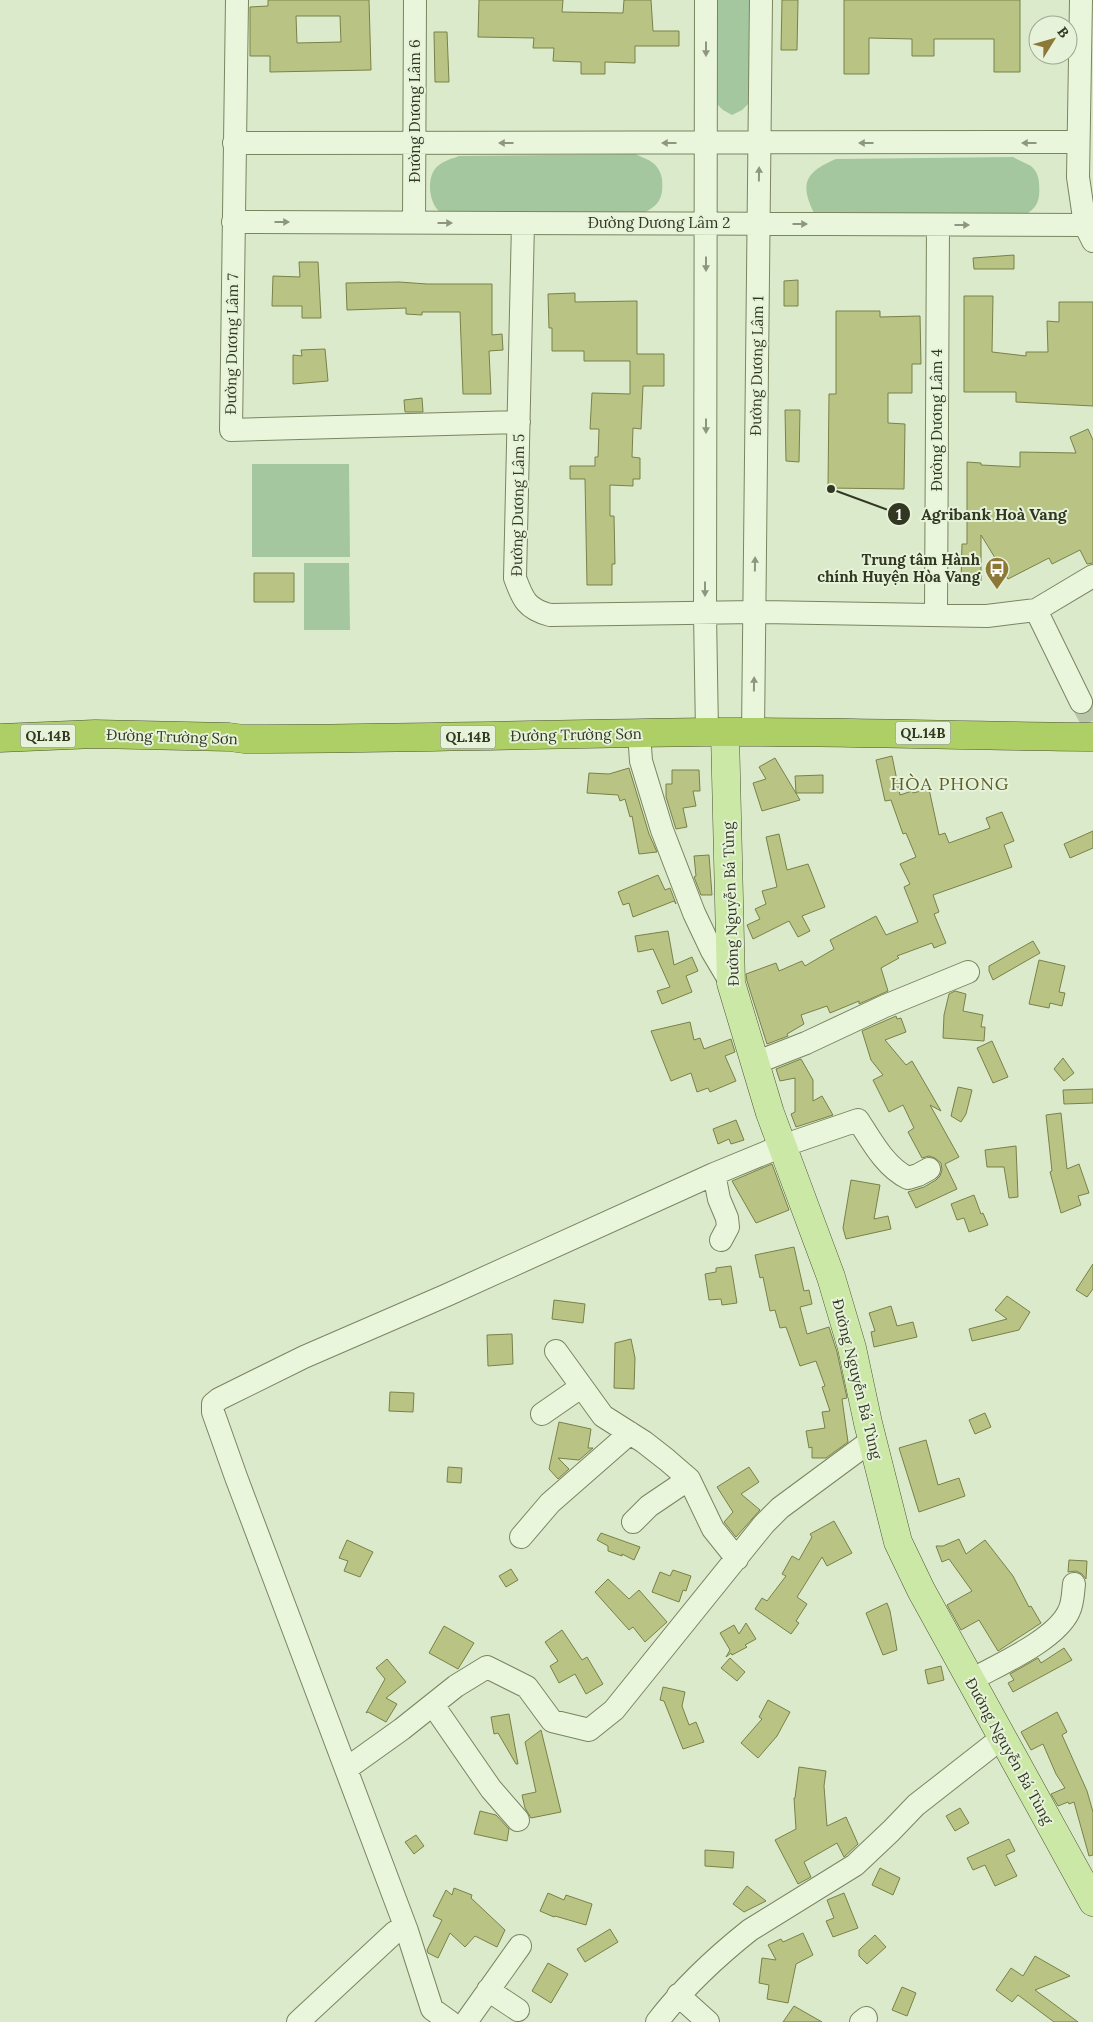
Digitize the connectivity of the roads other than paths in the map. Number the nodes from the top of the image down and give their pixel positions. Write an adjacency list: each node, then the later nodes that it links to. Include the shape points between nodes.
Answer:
1 (237, 0): 7 (street, Đường Dương Lâm 7)
2 (415, 0): 8 (street, Đường Dương Lâm 6)
3 (706, 0): 9 (street, one-way to 9)
4 (761, 0): 10 (street, Đường Dương Lâm 1)
5 (1081, 0): 6 (street)
6 (1078, 142): 10 (street, one-way to 10); 17 (street, via 1078,177)
7 (234, 143): 8 (street); 11 (street, Đường Dương Lâm 7)
8 (415, 143): 9 (street, one-way to 8); 12 (street, Đường Dương Lâm 6)
9 (706, 143): 10 (street); 14 (street)
10 (760, 143): 15 (street, Đường Dương Lâm 1, one-way to 10)
11 (234, 222): 12 (street, Đường Dương Lâm 2, one-way to 12); 18 (street, Đường Dương Lâm 7, via 230,430)
12 (414, 222): 13 (street, Đường Dương Lâm 2, one-way to 13)
13 (523, 223): 14 (street, Đường Dương Lâm 2); 18 (street, Đường Dương Lâm 5)
14 (706, 224): 15 (street, Đường Dương Lâm 2); 22 (street, one-way to 22)
15 (759, 224): 16 (street, Đường Dương Lâm 2, one-way to 16); 21 (street, Đường Dương Lâm 1, one-way to 15)
16 (938, 224): 17 (street, Đường Dương Lâm 2, one-way to 17); 23 (street, Đường Dương Lâm 4)
17 (1089, 233)
18 (519, 422): 22 (street, Đường Dương Lâm 5, via 516,578 522,598 535,611 550,615)
19 (1093, 576): 20 (street)
20 (1036, 610): 23 (street, Đường Dương Lâm 5, via 987,616); 24 (street)
21 (755, 612): 22 (street, Đường Dương Lâm 5); 23 (street, Đường Dương Lâm 5); 26 (street, Đường Dương Lâm 1, one-way to 21)
22 (705, 614): 25 (street)
23 (936, 615)
24 (1081, 702)
25 (716, 733): 26 (highway, Đường Trường Sơn / QL.14B); 27 (highway, Đường Trường Sơn / QL.14B); 31 (main road, Đường Nguyễn Bá Tùng)
26 (753, 733): 28 (highway, Đường Trường Sơn / QL.14B)
27 (639, 734): 29 (highway, Đường Trường Sơn / QL.14B, via 386,739 95,734); 31 (street, via 641,761 662,830 694,913)
28 (1093, 737)
29 (0, 738)
30 (968, 972): 32 (street)
31 (731, 982): 32 (main road, Đường Nguyễn Bá Tùng)
32 (754, 1063): 33 (main road, Đường Nguyễn Bá Tùng)
33 (782, 1146): 34 (street, via 858,1120 882,1157 903,1176 908,1178); 35 (street); 41 (main road, Đường Nguyễn Bá Tùng, via 831,1277 852,1348)
34 (929, 1169)
35 (714, 1174): 36 (street, via 719,1199 728,1218 728,1227); 50 (street, via 304,1357 213,1404 236,1477)
36 (721, 1240)
37 (556, 1352): 38 (street)
38 (581, 1387): 39 (street); 40 (street, via 602,1416)
39 (542, 1414)
40 (630, 1433): 42 (street); 44 (street, via 550,1503)
41 (872, 1440): 45 (street, via 780,1508); 47 (main road, Đường Nguyễn Bá Tùng, via 898,1542)
42 (688, 1479): 43 (street, via 649,1506); 45 (street, via 713,1529)
43 (633, 1522)
44 (521, 1537)
45 (737, 1559): 48 (street, via 614,1710 589,1730 552,1721 527,1687 487,1667)
46 (1074, 1584): 47 (street, via 1070,1610 1055,1629 1037,1644)
47 (971, 1680): 49 (main road, Đường Nguyễn Bá Tùng)
48 (433, 1705): 50 (street); 51 (street, via 491,1789)
49 (1003, 1737): 52 (main road, Đường Nguyễn Bá Tùng); 56 (street, via 916,1805 855,1865 750,1930)
50 (346, 1769): 53 (street)
51 (518, 1820)
52 (1093, 1902)
53 (407, 1931): 58 (street, via 395,1932); 59 (street, via 432,2009)
54 (520, 1946): 55 (street)
55 (488, 1990): 57 (street); 60 (street)
56 (678, 1995): 61 (street); 62 (street)
57 (518, 2010)
58 (298, 2022)
59 (450, 2022)
60 (466, 2022)
61 (657, 2022)
62 (708, 2022)

